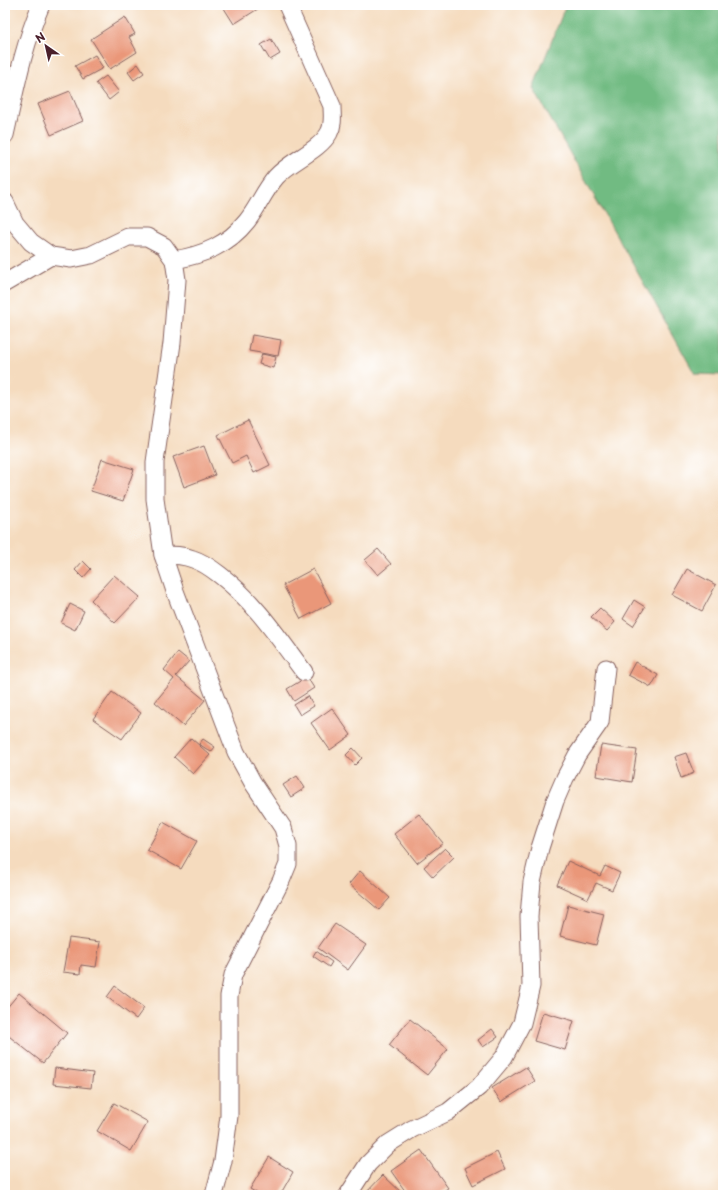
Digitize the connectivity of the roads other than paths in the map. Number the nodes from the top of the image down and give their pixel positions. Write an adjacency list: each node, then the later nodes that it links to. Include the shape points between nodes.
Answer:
1 (41, 5): 3 (street, via 24,54)
2 (287, 5): 6 (street, via 332,106 330,132 321,143 276,177 247,221 232,236 208,251)
3 (5, 135)
4 (5, 202): 5 (street, via 19,228 31,242)
5 (51, 256): 6 (street, via 71,259 91,255 128,237 147,237 164,246); 7 (street)
6 (174, 260): 8 (street, via 177,280 172,343 155,462 155,499)
7 (5, 283)
8 (163, 555): 10 (street, via 179,555 194,559 208,565 228,581 264,618); 11 (street, via 236,752 283,828 288,846 288,864 233,975 228,996 229,1116 223,1161)
9 (606, 668): 12 (street, via 600,722 564,778 540,848 532,882 529,916 531,986 522,1022 504,1057 478,1087 448,1112 388,1144 368,1164)
10 (304, 672)
11 (214, 1195)
12 (348, 1195)

